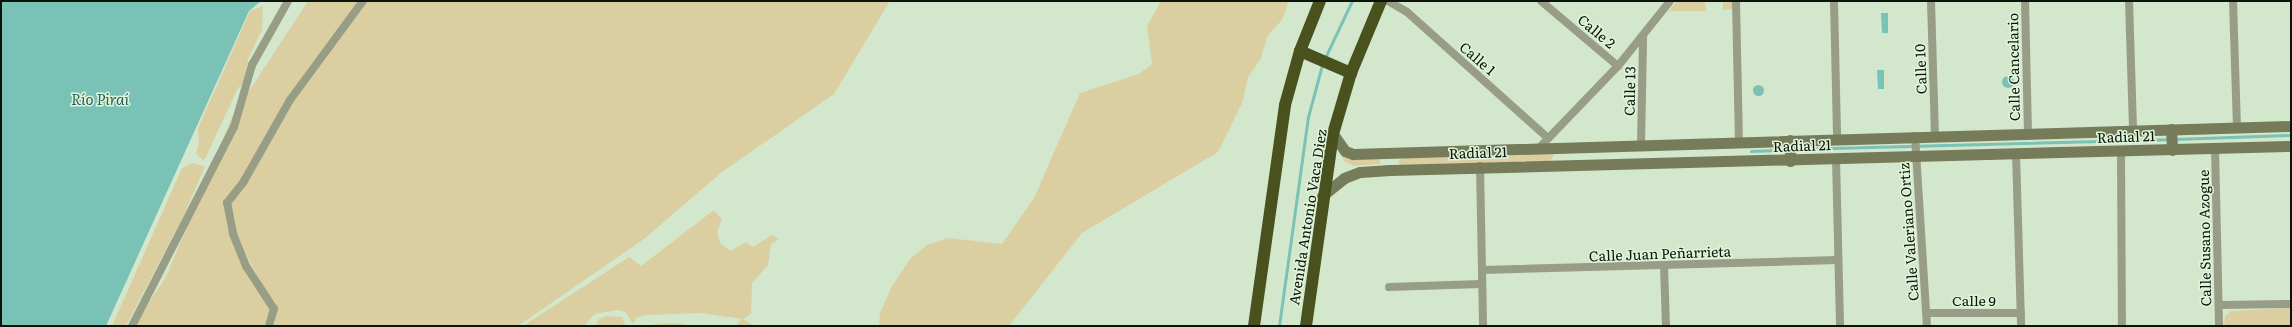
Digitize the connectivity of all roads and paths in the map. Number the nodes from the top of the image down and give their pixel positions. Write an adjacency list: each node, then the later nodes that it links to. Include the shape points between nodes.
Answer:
1 (288, 1): 51 (street, via 252,65 234,127)
2 (363, 1): 52 (street, via 290,100 244,181 227,203 232,233 246,266 274,309)
3 (1320, 1): 15 (highway)
4 (1381, 1): 17 (highway, Avenida Antonio Vaca Diez)
5 (1388, 1): 24 (street, Calle 1, via 1407,12)
6 (1541, 1): 16 (street, Calle 2)
7 (1670, 1): 14 (street)
8 (1736, 1): 28 (street)
9 (1834, 1): 25 (street)
10 (1931, 1): 23 (street, Calle 10)
11 (2025, 1): 21 (street, Calle Cancelario)
12 (2129, 1): 20 (street)
13 (2233, 1): 19 (street)
14 (1643, 37): 16 (street); 29 (street, Calle 13)
15 (1304, 53): 17 (highway); 53 (highway, via 1284,105)
16 (1618, 66): 24 (street)
17 (1352, 73): 22 (highway, Avenida Antonio Vaca Diez)
18 (2291, 126): 19 (street, Radial 21)
19 (2237, 127): 27 (street, Radial 21)
20 (2133, 130): 21 (street, Radial 21); 27 (street, Radial 21)
21 (2028, 133): 23 (street, Radial 21)
22 (1334, 134): 35 (street, Radial 21, via 1345,150 1354,154); 41 (highway, Avenida Antonio Vaca Diez)
23 (1935, 135): 26 (street, Radial 21)
24 (1548, 138): 31 (street)
25 (1837, 138): 26 (street, Radial 21); 33 (street, Radial 21)
26 (1916, 138): 36 (street, Calle Valeriano Ortiz)
27 (2172, 139): 32 (street, Radial 21); 34 (street, Radial 21)
28 (1739, 142): 29 (street, Radial 21); 33 (street, Radial 21)
29 (1641, 145): 31 (street, Radial 21)
30 (2291, 146): 32 (street, Radial 21)
31 (1540, 147): 35 (street, Radial 21)
32 (2215, 148): 48 (street, Calle Susano Azogue)
33 (1790, 150): 38 (street, Radial 21); 39 (street, Radial 21)
34 (2121, 151): 37 (street, Radial 21); 60 (street)
35 (1390, 154): 40 (street)
36 (1915, 154): 37 (street, Radial 21); 38 (street, Radial 21); 49 (street, Calle Valeriano Ortiz)
37 (2016, 154): 50 (street)
38 (1836, 159): 42 (street)
39 (1480, 166): 40 (street, Radial 21); 44 (street)
40 (1390, 170): 41 (street, Radial 21, via 1360,172 1344,178)
41 (1322, 196): 54 (highway, Avenida Antonio Vaca Diez)
42 (1838, 260): 43 (street, Calle Juan Peñarrieta); 57 (street)
43 (1664, 266): 44 (street, Calle Juan Peñarrieta); 56 (street)
44 (1482, 270): 45 (street)
45 (1482, 284): 46 (street); 55 (street)
46 (1390, 287)
47 (2291, 304): 48 (street)
48 (2219, 305): 61 (street, Calle Susano Azogue)
49 (1927, 313): 50 (street, Calle 9); 58 (street, Calle Valeriano Ortiz)
50 (2021, 313): 59 (street)
51 (132, 326)
52 (269, 326)
53 (1254, 326)
54 (1306, 326)
55 (1483, 326)
56 (1666, 326)
57 (1840, 326)
58 (1927, 326)
59 (2021, 326)
60 (2122, 326)
61 (2219, 326)

